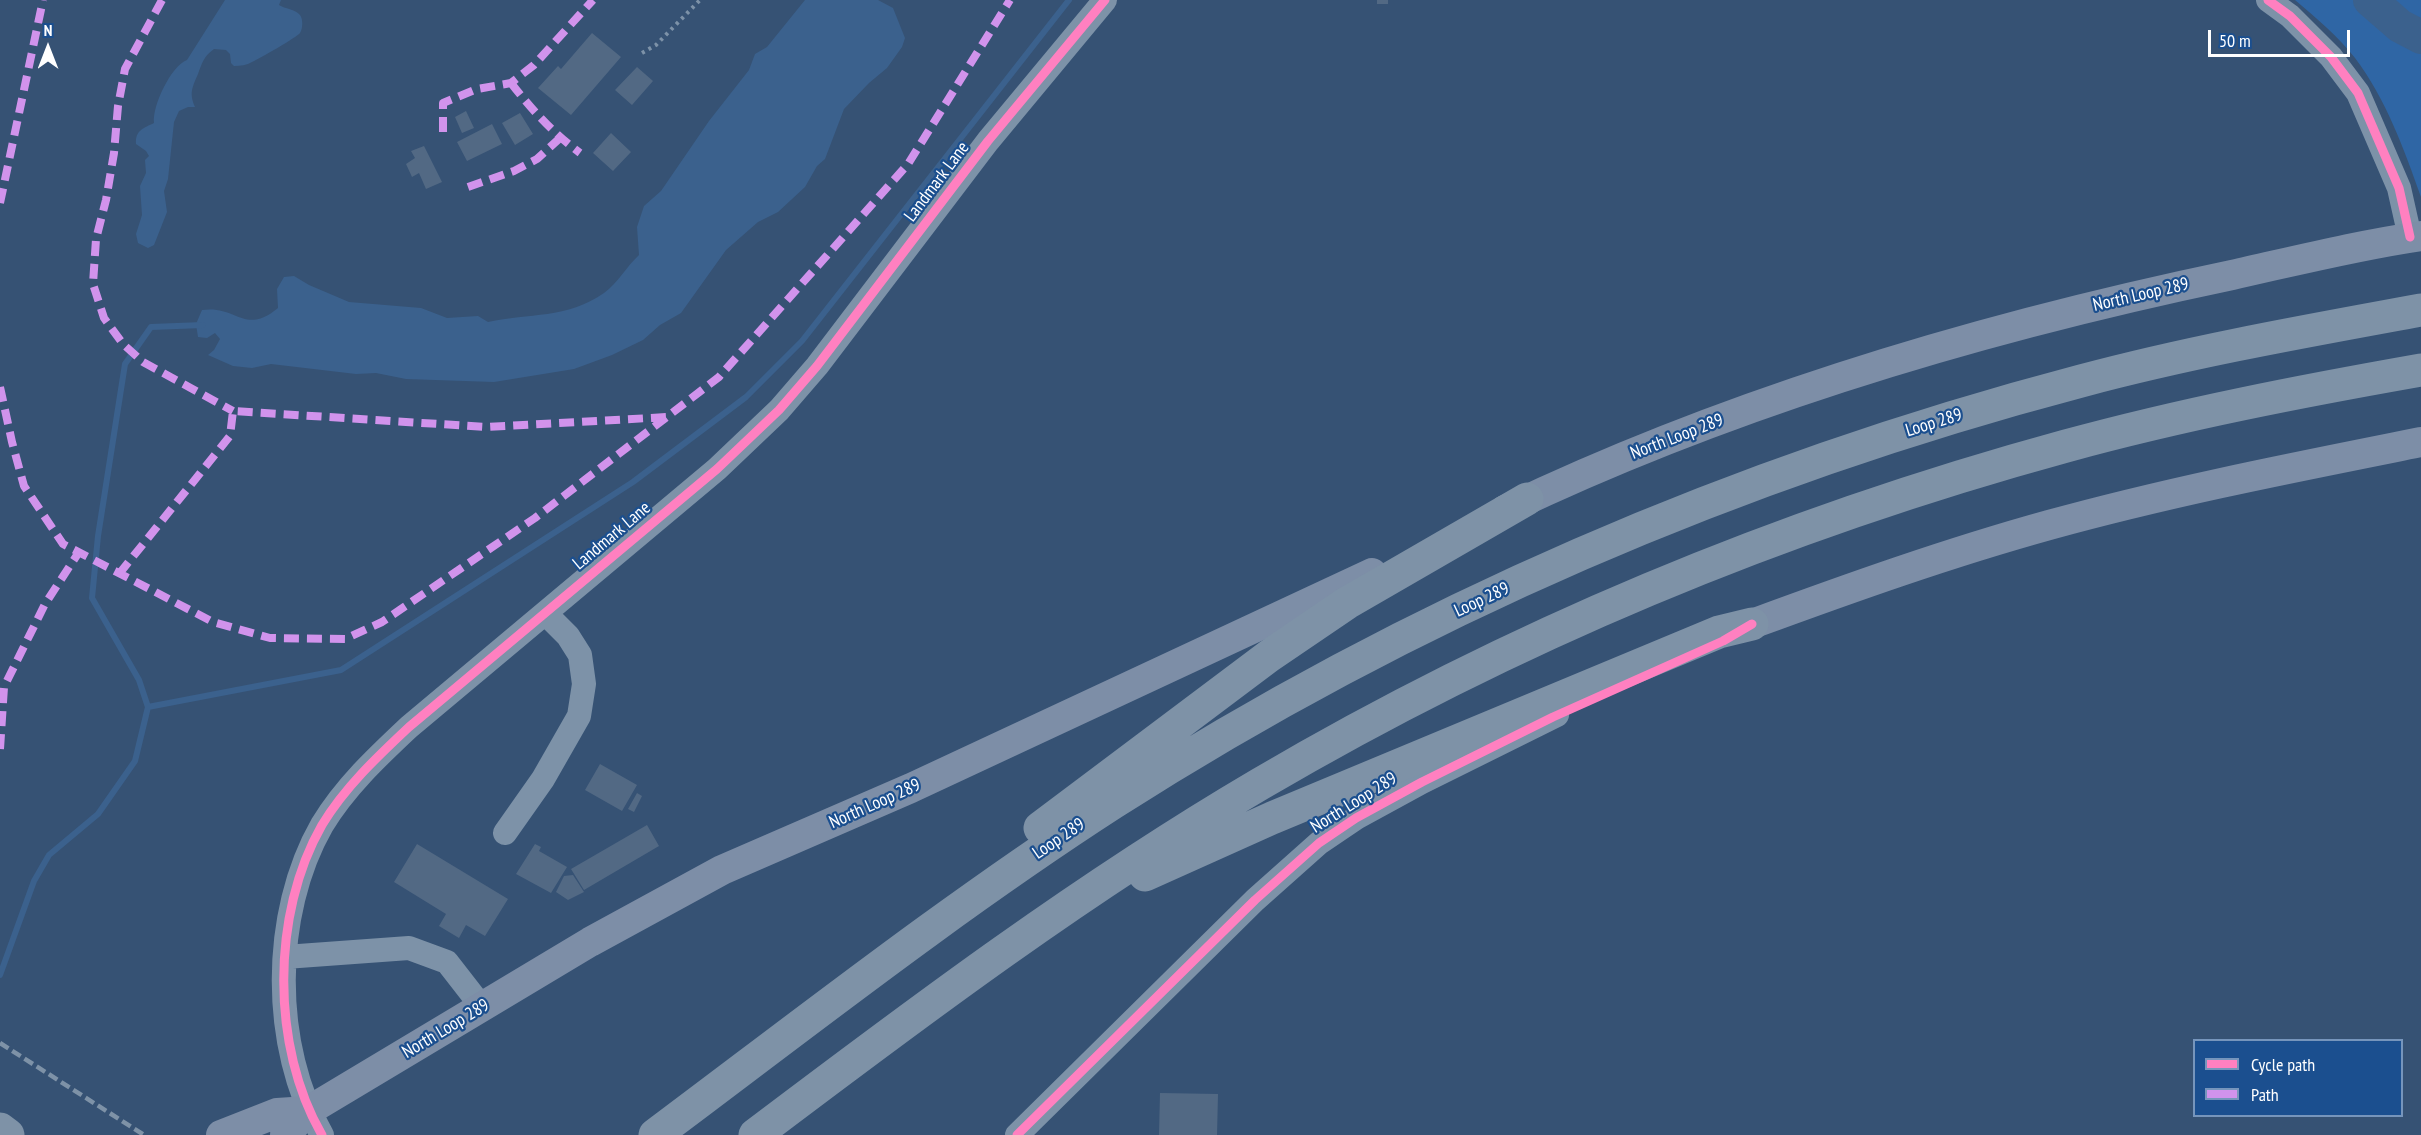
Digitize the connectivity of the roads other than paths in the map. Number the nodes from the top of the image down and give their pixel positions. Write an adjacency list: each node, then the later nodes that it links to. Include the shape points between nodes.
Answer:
1 (1105, 0): 8 (street, Landmark Lane, via 988,141 817,366 779,410 717,469)
2 (2268, 0): 3 (street, via 2331,57 2358,93)
3 (2416, 236): 7 (main road, North Loop 289, via 2110,300 1898,359 1647,448)
4 (2421, 310): 13 (highway, Loop 289, via 2162,361 2008,401 1847,450 1584,551 1397,641 1187,758 1036,854)
5 (2421, 370): 11 (highway, via 2314,388 2066,446 1898,496 1638,594 1448,682 1320,750 1169,840)
6 (2421, 442): 9 (main road, North Loop 289, via 2175,493 2049,525 1918,564)
7 (1527, 499): 13 (highway, via 1347,603 1269,656 1002,858); 14 (main road, North Loop 289, via 1231,641 722,870 590,942)
8 (546, 614): 10 (street, via 580,655 584,684 579,716 543,779); 12 (street, Landmark Lane, via 409,727 346,790 322,826 300,876)
9 (1752, 624): 11 (highway, via 1709,636 1272,818 1125,884); 17 (street, North Loop 289, via 1422,782 1319,843 1255,900)
10 (505, 833)
11 (996, 956): 22 (highway)
12 (285, 957): 14 (street, via 409,948 447,962); 15 (street, Landmark Lane, via 288,1042)
13 (840, 996): 21 (highway, Loop 289)
14 (482, 1008): 15 (main road, North Loop 289)
15 (315, 1123): 19 (main road, North Loop 289, via 277,1113); 20 (main road, North Loop 289)
16 (0, 1130): 18 (highway)
17 (1019, 1134)
18 (8, 1135)
19 (221, 1135)
20 (285, 1135)
21 (656, 1135)
22 (755, 1135)

